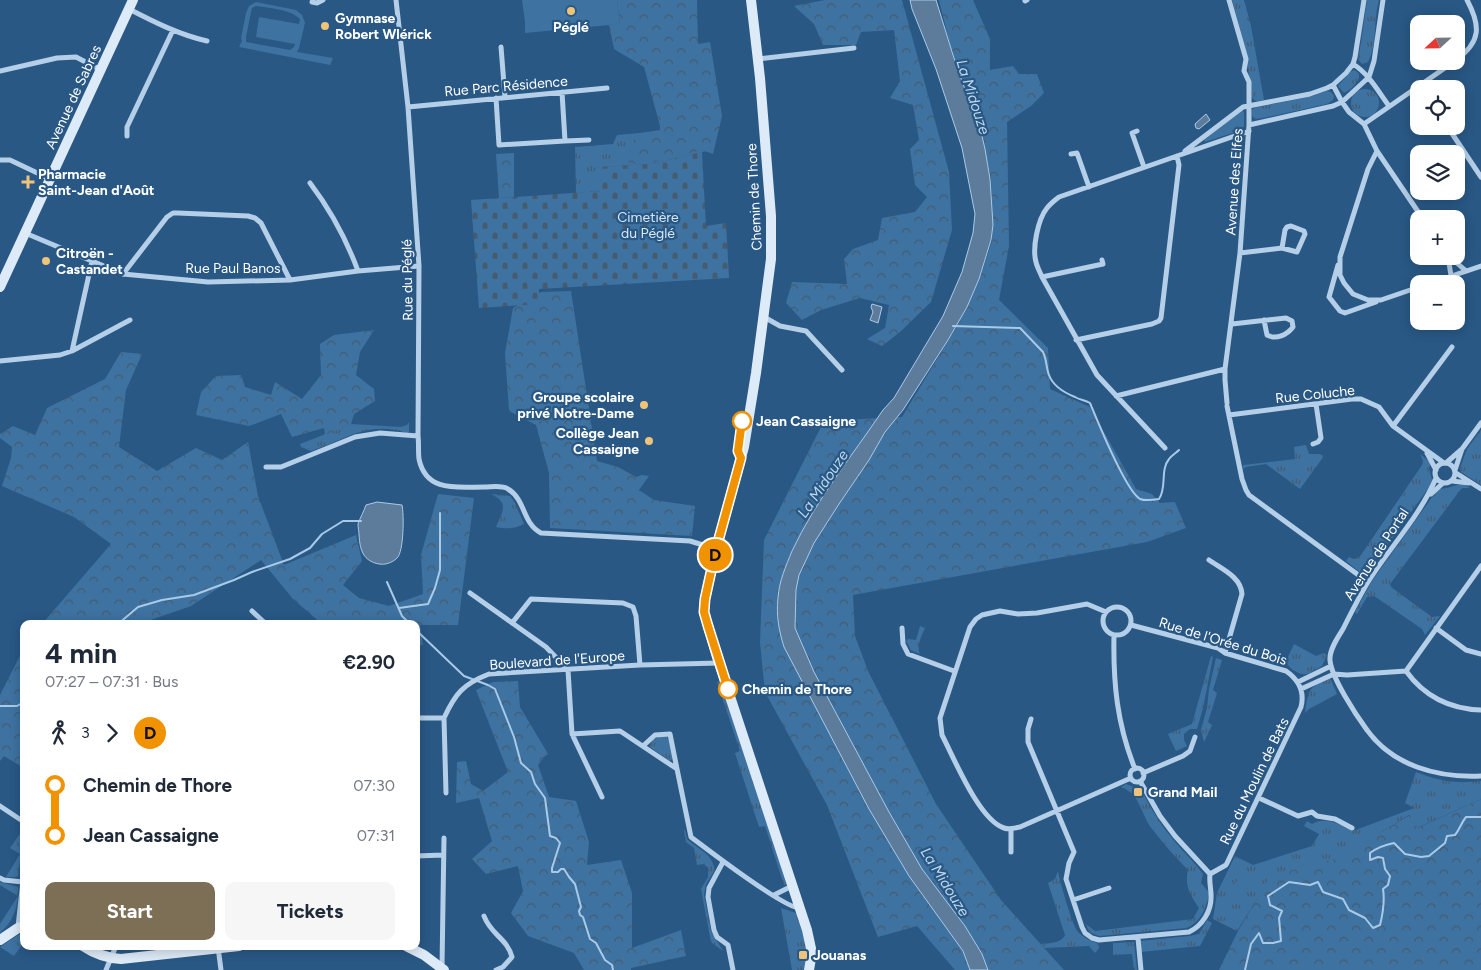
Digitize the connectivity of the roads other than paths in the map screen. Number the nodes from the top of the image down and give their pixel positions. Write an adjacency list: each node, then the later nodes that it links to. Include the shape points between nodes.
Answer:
1 (323, 0): 8 (street)
2 (396, 0): 31 (street, Rue du Péglé)
3 (751, 0): 15 (street, Chemin de Thore)
4 (1229, 0): 29 (street, Avenue des Elfes, via 1246,59 1244,71 1248,80)
5 (1364, 0): 16 (street)
6 (1382, 0): 20 (street)
7 (1467, 0): 14 (street, via 1477,15 1479,27 1471,49)
8 (312, 2)
9 (131, 4): 10 (street); 17 (street, Avenue de Sabres)
10 (173, 30): 11 (street); 37 (street, via 127,127)
11 (207, 41)
12 (501, 47): 26 (street)
13 (854, 48): 15 (street)
14 (1465, 54)
15 (758, 58): 68 (street, Chemin de Thore, via 771,259)
16 (1352, 64): 20 (street); 22 (street)
17 (101, 70): 19 (street, via 76,58 57,58); 46 (street, Avenue de Sabres)
18 (1444, 70): 21 (street)
19 (0, 71)
20 (1369, 77): 28 (street); 30 (street)
21 (1430, 80)
22 (1333, 85): 28 (street); 29 (street, via 1310,94)
23 (607, 88): 24 (street, Rue Parc Résidence)
24 (562, 92): 26 (street, Rue Parc Résidence); 39 (street)
25 (1410, 94): 30 (street)
26 (505, 97): 27 (street, Rue Parc Résidence)
27 (496, 98): 31 (street, Rue Parc Résidence); 39 (street, via 499,145 505,148)
28 (1342, 102): 32 (street); 33 (street)
29 (1249, 106): 33 (street, Avenue des Elfes); 42 (street)
30 (1389, 106): 32 (street)
31 (408, 107): 57 (street, Rue du Péglé)
32 (1364, 124): 40 (street)
33 (1249, 125): 35 (street, Avenue des Elfes)
34 (1137, 131): 44 (street, via 1132,133)
35 (1249, 131): 42 (street); 52 (street, Avenue des Elfes)
36 (1453, 135): 45 (street)
37 (127, 136)
38 (589, 140): 39 (street)
39 (565, 141)
40 (1377, 151): 49 (street); 53 (street, via 1368,169)
41 (1071, 154): 48 (street, via 1077,153)
42 (1179, 155): 44 (street); 72 (street, via 1161,318 1155,323)
43 (0, 160): 46 (street, via 10,160)
44 (1144, 167): 48 (street)
45 (1481, 177)
46 (50, 179): 50 (street, Avenue de Sabres)
47 (310, 183): 59 (street, via 322,199)
48 (1089, 187): 63 (street, via 1060,197 1042,215 1034,248)
49 (1417, 210)
50 (25, 233): 55 (street, Rue Paul Banos); 65 (street, Avenue de Sabres)
51 (1282, 248): 51 (street, via 1299,251 1304,231 1287,227); 52 (street)
52 (1240, 253): 71 (street, Avenue des Elfes)
53 (1340, 257): 67 (street, via 1340,275 1350,291 1364,299); 67 (street, via 1329,295 1340,311 1345,313)
54 (1102, 260): 63 (street, via 1103,264)
55 (92, 262): 61 (street, Rue Paul Banos); 74 (street)
56 (1459, 265): 60 (street)
57 (419, 266): 59 (street, Rue Paul Banos); 83 (street, Rue du Péglé)
58 (1481, 266): 60 (street)
59 (358, 270): 64 (street, Rue Paul Banos)
60 (1466, 271): 62 (street)
61 (123, 274): 64 (street, Rue Paul Banos, via 208,282); 64 (street, via 167,217 178,213 255,218 261,223)
62 (1454, 275)
63 (1042, 277): 72 (street)
64 (290, 280)
65 (0, 287)
66 (1410, 290): 67 (street)
67 (1381, 300)
68 (763, 317): 77 (street, via 780,326 806,331); 98 (street, Chemin de Thore, via 744,447)
69 (130, 320): 74 (street)
70 (1264, 320): 70 (street, via 1289,318 1293,327 1284,335 1271,338 1266,333); 71 (street)
71 (1232, 324): 76 (street, Avenue des Elfes)
72 (1076, 340): 78 (street, via 1097,375)
73 (1452, 347): 82 (street)
74 (72, 351): 75 (street)
75 (0, 361)
76 (1225, 369): 78 (street); 80 (street, Avenue des Elfes)
77 (842, 370)
78 (1116, 396): 85 (street)
79 (1316, 404): 80 (street, Rue Coluche); 82 (street, Rue Coluche, via 1361,399 1379,407); 84 (street, via 1320,438)
80 (1229, 415): 101 (street, Avenue des Elfes, via 1242,480 1249,495)
81 (1481, 423): 86 (street)
82 (1393, 426): 87 (street, Rue Coluche)
83 (418, 436): 89 (street, via 380,433 355,437 281,468); 98 (street, Rue du Péglé, via 419,459 424,473 434,483 505,487 516,495 533,529 541,533 690,541)
84 (1313, 444)
85 (1165, 448)
86 (1462, 449): 88 (street); 91 (street)
87 (1426, 450): 88 (street, Rue Coluche); 90 (street, Rue Coluche)
88 (1445, 463): 90 (street); 91 (street, via 1453,466)
89 (266, 467)
90 (1436, 470): 92 (street)
91 (1455, 472): 93 (street); 95 (street)
92 (1436, 478): 94 (street); 97 (street, Avenue de Portal)
93 (1452, 481): 94 (street); 95 (street)
94 (1443, 483): 97 (street, Avenue de Portal)
95 (1472, 483): 96 (street)
96 (1481, 489)
97 (1428, 496): 101 (street, Avenue de Portal)
98 (716, 549): 113 (street, Chemin de Thore, via 704,612)
99 (1209, 560): 111 (street, via 1242,587)
100 (1481, 566): 109 (street)
101 (1368, 582): 115 (street, Avenue de Portal, via 1332,650)
102 (470, 593): 106 (street)
103 (252, 611): 105 (street)
104 (1106, 612): 107 (street, via 1117,606 1126,609 1131,616); 110 (street, via 1104,628); 117 (street, via 1087,604 1037,614 1000,611 982,615 970,627)
105 (262, 620)
106 (512, 623): 114 (street, via 531,599 623,603 633,607 636,616); 116 (street, via 546,647)
107 (1131, 625): 110 (street, via 1125,633); 111 (street, Rue de l'Orée du Bois, via 1218,648)
108 (902, 628): 117 (street, via 903,644 908,654)
109 (1436, 628): 112 (street, via 1466,650); 118 (street)
110 (1114, 635): 130 (street, via 1115,694)
111 (1224, 653): 120 (street, Rue de l'Orée du Bois, via 1286,671)
112 (1481, 654)
113 (719, 663): 114 (street, Boulevard de l'Europe); 151 (street, Chemin de Thore)
114 (640, 665): 116 (street, Boulevard de l'Europe)
115 (1331, 666): 119 (street); 120 (street)
116 (568, 670): 124 (street, Boulevard de l'Europe, via 489,674 478,678 453,699); 126 (street)
117 (954, 671): 142 (street, via 940,718 942,734 982,809 997,824)
118 (1406, 671): 119 (street); 122 (street, via 1434,698 1459,707)
119 (1334, 674): 121 (street); 132 (street, via 1357,718 1370,735 1400,759 1443,775)
120 (1298, 682): 121 (street, Rue de l'Orée du Bois)
121 (1301, 689): 137 (street, Rue du Moulin de Bats, via 1304,698 1301,707)
122 (1481, 710)
123 (420, 718): 124 (street)
124 (444, 718): 135 (street)
125 (1031, 719): 139 (street, via 1028,742)
126 (572, 734): 128 (street, via 620,732); 136 (street)
127 (1195, 737): 131 (street, via 1190,751)
128 (643, 746): 129 (street); 129 (street, via 655,735 670,734)
129 (677, 769): 147 (street, via 691,837)
130 (1135, 769): 131 (street); 133 (street)
131 (1143, 773): 134 (street)
132 (1481, 776)
133 (1131, 778): 134 (street); 139 (street)
134 (1140, 781): 148 (street, via 1175,836)
135 (446, 793)
136 (602, 797)
137 (1259, 798): 141 (street, via 1298,816 1312,812); 148 (street, Rue du Moulin de Bats, via 1226,865)
138 (0, 806): 140 (street)
139 (1057, 811): 142 (street); 154 (street, via 1074,852 1066,879)
140 (20, 819)
141 (1352, 828)
142 (1011, 829): 144 (street)
143 (444, 838): 145 (street)
144 (1011, 852)
145 (443, 855): 146 (street); 166 (street)
146 (420, 856)
147 (723, 862): 153 (street); 170 (street, via 709,888 708,897 714,930 717,937 728,945)
148 (1210, 874): 158 (street, via 1211,904 1197,928)
149 (0, 878): 150 (street)
150 (20, 882)
151 (792, 886): 153 (street); 155 (street, Chemin de Thore)
152 (1109, 888): 154 (street)
153 (774, 895): 155 (street, via 794,908)
154 (1073, 900): 158 (street, via 1082,927 1092,938)
155 (800, 908): 171 (street, Chemin de Thore, via 811,944)
156 (484, 916): 169 (street, via 487,926 509,947 512,956)
157 (20, 928): 159 (street)
158 (1138, 938): 172 (street)
159 (0, 940)
160 (89, 950): 165 (street)
161 (115, 950): 165 (street)
162 (194, 950): 165 (street)
163 (218, 950): 168 (street)
164 (414, 950): 166 (street)
165 (112, 958): 167 (street)
166 (443, 969)
167 (106, 970)
168 (221, 970)
169 (496, 970)
170 (733, 970)
171 (810, 970)
172 (1141, 970)

